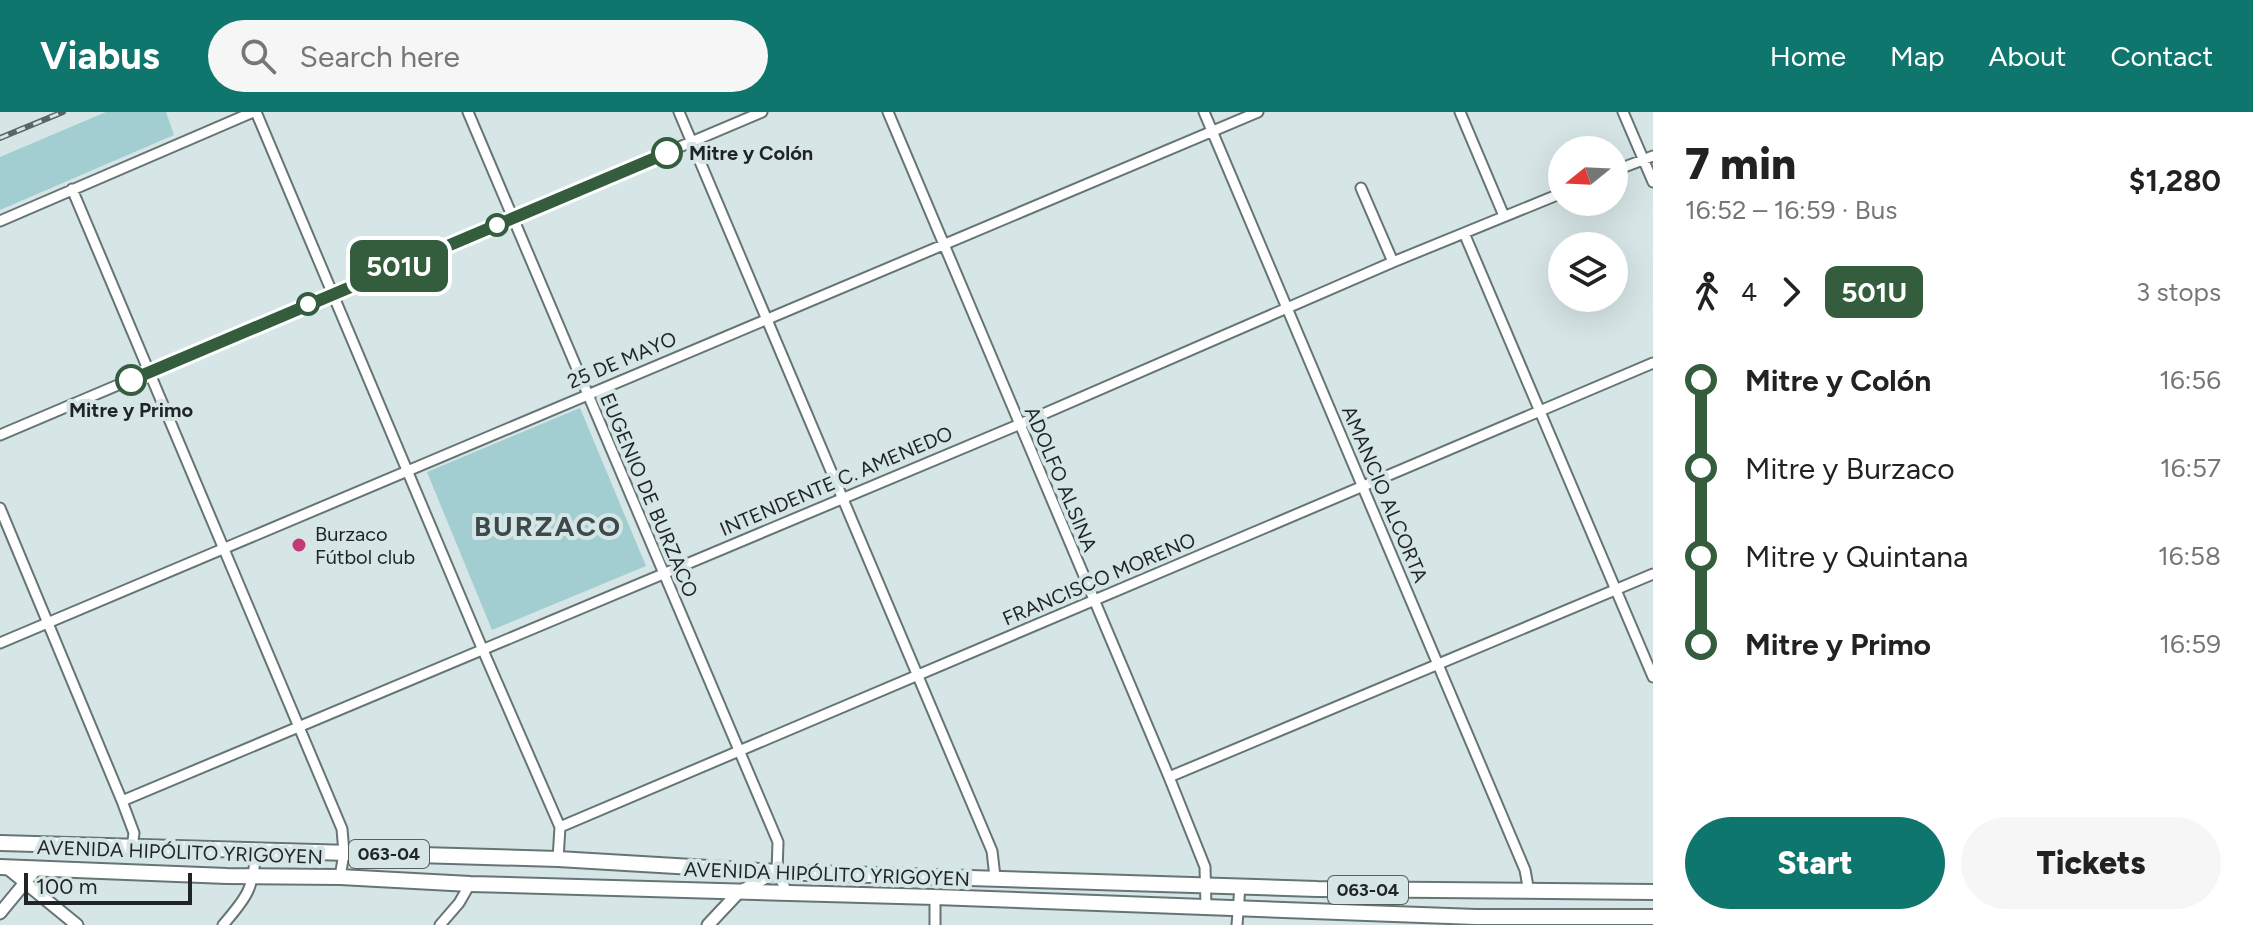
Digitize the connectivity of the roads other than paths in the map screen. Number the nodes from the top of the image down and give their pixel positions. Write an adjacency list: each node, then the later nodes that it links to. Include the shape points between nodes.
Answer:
1 (255, 112): 16 (street); 24 (street)
2 (468, 112): 19 (street, EUGENIO DE BURZACO)
3 (679, 112): 11 (street)
4 (762, 112): 11 (street)
5 (888, 112): 22 (street, ADOLFO ALSINA)
6 (1204, 112): 10 (street, AMANCIO ALCORTA)
7 (1258, 112): 10 (street, 25 DE MAYO)
8 (1460, 112): 18 (street)
9 (1623, 112): 12 (street)
10 (1212, 131): 22 (street, 25 DE MAYO); 25 (street, AMANCIO ALCORTA)
11 (693, 142): 19 (street); 26 (street)
12 (1648, 158): 13 (street); 14 (street)
13 (1628, 166)
14 (1653, 182)
15 (1361, 188): 23 (street)
16 (72, 189): 20 (street); 28 (street)
17 (1548, 199): 18 (street, INTENDENTE C. AMENEDO)
18 (1504, 216): 21 (street, INTENDENTE C. AMENEDO)
19 (513, 218): 24 (street); 29 (street, EUGENIO DE BURZACO)
20 (0, 221)
21 (1464, 233): 23 (street, INTENDENTE C. AMENEDO); 30 (street)
22 (942, 243): 26 (street, 25 DE MAYO); 31 (street, ADOLFO ALSINA)
23 (1393, 262): 25 (street, INTENDENTE C. AMENEDO)
24 (332, 294): 28 (street); 33 (street)
25 (1287, 309): 31 (street, INTENDENTE C. AMENEDO); 34 (street, AMANCIO ALCORTA)
26 (766, 319): 29 (street, 25 DE MAYO); 35 (street)
27 (1653, 363): 30 (street, FRANCISCO MORENO)
28 (150, 372): 32 (street); 37 (street)
29 (587, 395): 33 (street, 25 DE MAYO); 38 (street, EUGENIO DE BURZACO)
30 (1541, 411): 34 (street, FRANCISCO MORENO); 40 (street)
31 (1018, 425): 35 (street, INTENDENTE C. AMENEDO); 41 (street, ADOLFO ALSINA)
32 (0, 435)
33 (408, 472): 37 (street, 25 DE MAYO); 44 (street)
34 (1362, 486): 41 (street, FRANCISCO MORENO); 45 (street, AMANCIO ALCORTA)
35 (841, 497): 38 (street, INTENDENTE C. AMENEDO); 46 (street)
36 (0, 508): 42 (street)
37 (225, 548): 42 (street, 25 DE MAYO); 48 (street)
38 (662, 573): 44 (street, INTENDENTE C. AMENEDO); 49 (street, EUGENIO DE BURZACO)
39 (1653, 574): 40 (street)
40 (1616, 590): 45 (street); 47 (street)
41 (1093, 601): 46 (street, FRANCISCO MORENO); 50 (street, ADOLFO ALSINA)
42 (48, 623): 43 (street, 25 DE MAYO); 51 (street)
43 (0, 643)
44 (482, 648): 48 (street, INTENDENTE C. AMENEDO); 52 (street)
45 (1438, 665): 50 (street); 70 (street, AMANCIO ALCORTA, via 1525,870)
46 (918, 676): 49 (street, FRANCISCO MORENO); 63 (street, via 992,851)
47 (1653, 677)
48 (301, 727): 51 (street, INTENDENTE C. AMENEDO); 56 (street, via 342,829)
49 (741, 752): 52 (street, FRANCISCO MORENO); 60 (street, EUGENIO DE BURZACO, via 778,842)
50 (1169, 777): 66 (street, ADOLFO ALSINA, via 1205,867)
51 (122, 801): 54 (street, via 134,833)
52 (560, 827): 57 (street)
53 (0, 843): 54 (main road, AVENIDA HIPÓLITO YRIGOYEN / 063-04)
54 (132, 848): 55 (main road, AVENIDA HIPÓLITO YRIGOYEN / 063-04)
55 (256, 851): 56 (main road, AVENIDA HIPÓLITO YRIGOYEN / 063-04); 61 (street)
56 (344, 853): 57 (main road, AVENIDA HIPÓLITO YRIGOYEN / 063-04); 62 (street)
57 (558, 859): 60 (main road, AVENIDA HIPÓLITO YRIGOYEN / 063-04)
58 (3, 867): 59 (main road, AVENIDA HIPÓLITO YRIGOYEN / 063-04); 64 (street)
59 (37, 868): 61 (main road, AVENIDA HIPÓLITO YRIGOYEN / 063-04); 64 (street)
60 (777, 872): 63 (main road, AVENIDA HIPÓLITO YRIGOYEN / 063-04); 68 (street); 69 (street, EUGENIO DE BURZACO)
61 (254, 876): 62 (main road, AVENIDA HIPÓLITO YRIGOYEN / 063-04); 79 (street, via 244,901)
62 (340, 877): 65 (main road, AVENIDA HIPÓLITO YRIGOYEN / 063-04)
63 (995, 877): 66 (main road, AVENIDA HIPÓLITO YRIGOYEN / 063-04)
64 (25, 883): 75 (street); 78 (street)
65 (470, 884): 68 (main road, AVENIDA HIPÓLITO YRIGOYEN / 063-04); 80 (street)
66 (1207, 885): 67 (main road, AVENIDA HIPÓLITO YRIGOYEN / 063-04); 73 (street, ADOLFO ALSINA)
67 (1240, 886): 70 (main road, AVENIDA HIPÓLITO YRIGOYEN / 063-04); 74 (street)
68 (739, 892): 69 (main road, AVENIDA HIPÓLITO YRIGOYEN / 063-04); 81 (street)
69 (787, 892): 72 (main road, AVENIDA HIPÓLITO YRIGOYEN / 063-04)
70 (1529, 892): 71 (main road, AVENIDA HIPÓLITO YRIGOYEN / 063-04)
71 (1653, 892)
72 (935, 897): 73 (main road, AVENIDA HIPÓLITO YRIGOYEN / 063-04); 82 (street)
73 (1206, 907): 74 (main road, AVENIDA HIPÓLITO YRIGOYEN / 063-04)
74 (1240, 909): 77 (main road, AVENIDA HIPÓLITO YRIGOYEN / 063-04); 83 (street)
75 (0, 913)
76 (1653, 917): 77 (main road, AVENIDA HIPÓLITO YRIGOYEN / 063-04)
77 (1475, 921)
78 (77, 925)
79 (223, 925)
80 (440, 925)
81 (708, 925)
82 (935, 925)
83 (1237, 925)

